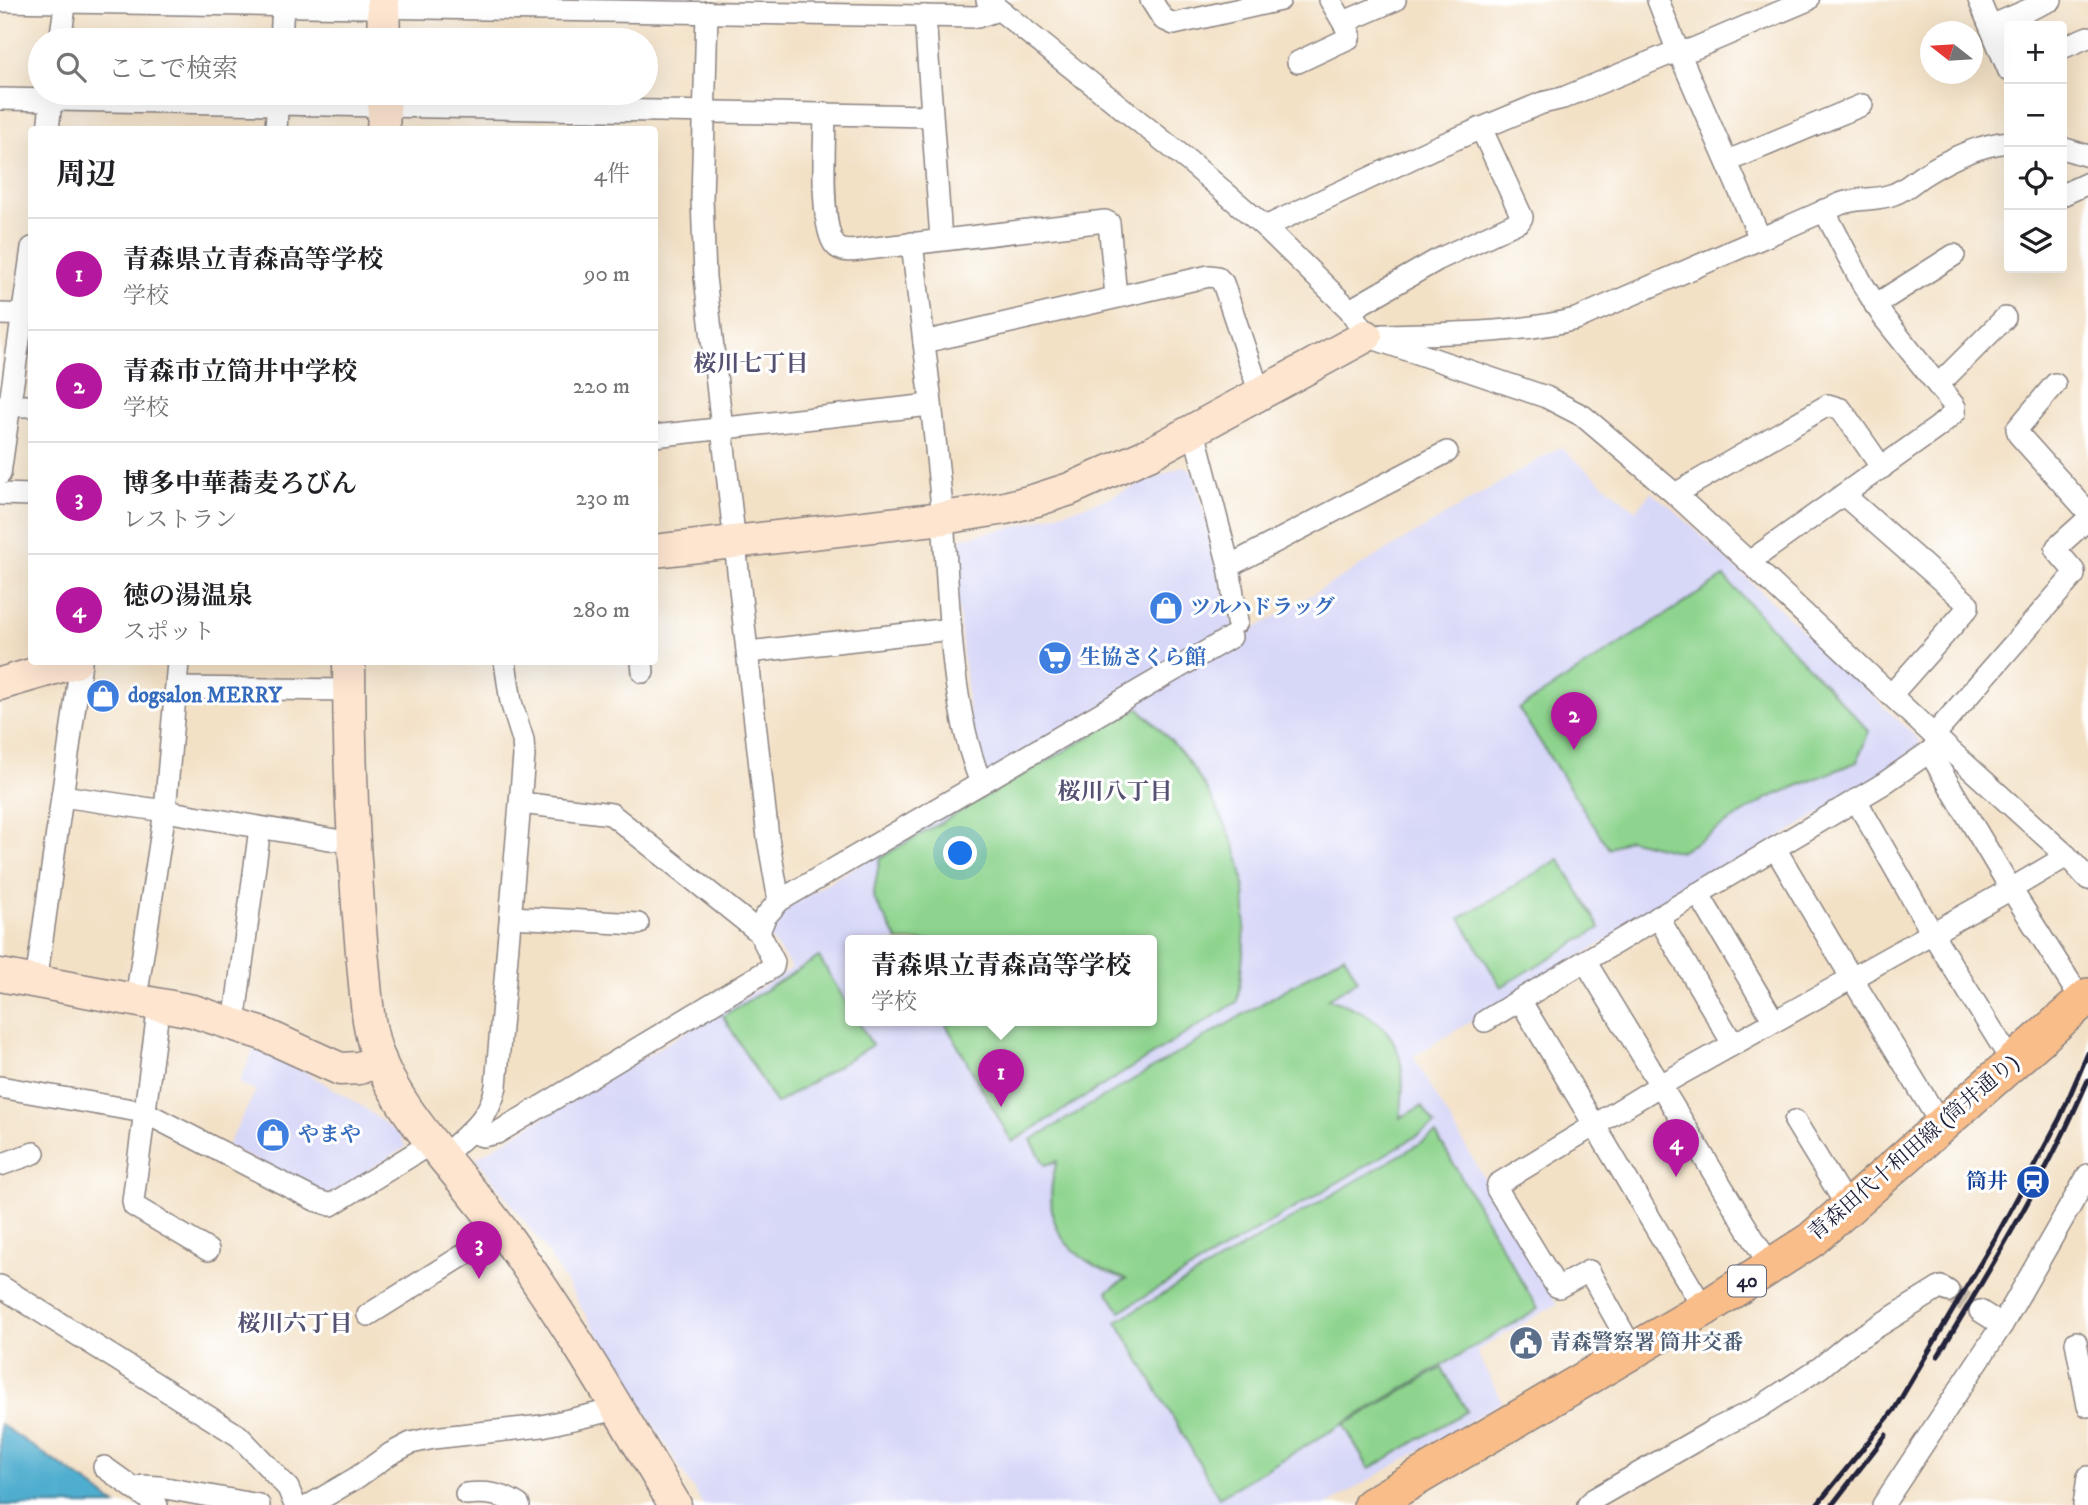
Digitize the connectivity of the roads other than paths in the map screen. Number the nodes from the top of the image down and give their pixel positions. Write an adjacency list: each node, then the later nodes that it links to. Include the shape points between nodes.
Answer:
1 (1150, 0): 2 (street, via 1163,19 1174,24)
2 (1280, 0)
3 (1330, 0): 17 (street)
4 (1395, 0): 17 (street)
5 (1658, 0): 24 (street)
6 (1808, 0): 24 (street)
7 (1979, 0): 18 (street)
8 (2051, 0): 18 (street)
9 (0, 1): 10 (street)
10 (66, 1): 12 (street); 19 (street)
11 (383, 3): 12 (street); 14 (street); 21 (street)
12 (283, 5): 20 (street)
13 (992, 5): 16 (street, via 977,17); 47 (street)
14 (629, 6): 15 (street)
15 (707, 12): 16 (street); 34 (street)
16 (925, 16): 36 (street)
17 (1344, 22): 26 (street, via 1349,38)
18 (1991, 26): 25 (street)
19 (62, 28)
20 (282, 28)
21 (384, 28)
22 (2088, 37): 23 (street)
23 (2067, 46)
24 (1679, 53): 39 (street); 43 (street)
25 (2004, 58)
26 (1298, 62)
27 (28, 97): 28 (street)
28 (0, 99)
29 (51, 105): 37 (street)
30 (278, 105): 38 (street)
31 (345, 105): 33 (street)
32 (1862, 105): 43 (street)
33 (384, 109): 34 (street)
34 (704, 110): 35 (street); 66 (street, via 702,236)
35 (825, 113): 36 (street); 50 (street, via 824,196 834,244 853,251)
36 (931, 116): 49 (street)
37 (48, 126)
38 (276, 126)
39 (1481, 128): 47 (street); 54 (street, via 1520,220)
40 (2004, 143): 46 (street, via 1982,147 1942,165 1888,197 1852,199)
41 (2067, 150): 42 (street)
42 (2088, 156)
43 (1728, 161): 48 (street)
44 (2088, 183): 45 (street)
45 (2067, 193)
46 (1824, 211): 48 (street); 53 (street)
47 (1265, 227): 54 (street)
48 (1760, 238): 58 (street, via 1576,319 1474,332)
49 (941, 239): 50 (street); 52 (street, via 1105,221 1109,223)
50 (912, 243): 59 (street)
51 (1954, 256): 53 (street)
52 (1116, 296): 59 (street); 62 (street, via 1217,277 1223,282)
53 (1875, 305): 61 (street)
54 (1350, 310): 58 (street)
55 (0, 314): 56 (street)
56 (27, 315): 64 (street)
57 (2005, 318): 61 (street)
58 (1366, 336): 62 (street); 73 (street, via 1573,409)
59 (924, 342): 63 (street)
60 (2055, 384): 76 (street, via 2017,429)
61 (1938, 385): 70 (street, via 1955,412)
62 (1260, 394): 67 (street)
63 (930, 405): 66 (street); 77 (street)
64 (5, 406): 65 (street); 71 (street)
65 (28, 406)
66 (722, 428): 68 (street); 79 (street)
67 (1194, 431): 77 (street, via 1070,489 1005,508); 82 (street)
68 (658, 436)
69 (1447, 452): 82 (street)
70 (1882, 468): 73 (street, via 1841,409 1828,405); 75 (street)
71 (0, 474)
72 (0, 494): 74 (street)
73 (1675, 494): 81 (street)
74 (28, 495)
75 (1844, 495): 81 (street); 92 (street, via 1968,604)
76 (2088, 512)
77 (943, 518): 79 (street); 83 (street)
78 (2088, 519): 93 (street, via 2056,550 2074,575)
79 (735, 541): 80 (street); 84 (street)
80 (658, 551)
81 (1749, 562): 92 (street)
82 (1229, 566): 94 (street, via 1234,629)
83 (951, 629): 84 (street); 94 (street, via 965,739)
84 (749, 652): 106 (street)
85 (65, 665): 90 (street)
86 (81, 665): 95 (street)
87 (178, 665): 91 (street)
88 (505, 665): 97 (street, via 510,702 523,740)
89 (349, 676): 91 (street); 100 (street)
90 (0, 684)
91 (177, 688): 98 (street)
92 (1891, 695): 93 (street)
93 (1935, 744): 96 (street); 102 (street); 104 (street)
94 (981, 783): 106 (street)
95 (62, 796): 98 (street); 115 (street)
96 (1856, 800): 101 (street); 111 (street)
97 (521, 803): 107 (street); 110 (street, via 611,814)
98 (165, 811): 99 (street); 118 (street)
99 (260, 828): 100 (street); 121 (street)
100 (353, 843): 123 (street, via 366,986)
101 (1775, 848): 105 (street); 114 (street)
102 (2067, 856): 103 (street); 104 (street)
103 (2088, 879)
104 (2011, 889): 111 (street); 116 (street)
105 (1698, 893): 108 (street); 120 (street)
106 (779, 901): 110 (street)
107 (510, 917): 109 (street); 131 (street, via 493,1102)
108 (1658, 917): 112 (street); 122 (street)
109 (638, 924)
110 (759, 932): 131 (street, via 773,967 497,1133 483,1136)
111 (1932, 933): 114 (street); 124 (street)
112 (1585, 961): 117 (street); 125 (street)
113 (0, 975): 115 (street)
114 (1851, 977): 120 (street); 130 (street)
115 (36, 982): 118 (street)
116 (2085, 998): 124 (main road, 青森田代十和田線 (筒井通り) / 40)
117 (1520, 1000): 119 (street); 129 (street)
118 (148, 1001): 121 (street); 127 (street)
119 (1485, 1021)
120 (1774, 1021): 122 (street)
121 (234, 1024): 123 (street, via 333,1067 356,1068)
122 (1733, 1044): 125 (street)
123 (380, 1060): 132 (street, via 408,1110)
124 (2012, 1062): 130 (main road, 青森田代十和田線 (筒井通り) / 40)
125 (1660, 1086): 129 (street); 139 (street)
126 (0, 1087): 127 (street)
127 (144, 1112): 132 (street, via 331,1205); 138 (street, via 134,1206)
128 (1795, 1121): 136 (street)
129 (1594, 1124): 142 (street); 147 (street, via 1498,1184 1497,1189 1556,1286 1589,1271)
130 (1942, 1126): 136 (main road, 青森田代十和田線 (筒井通り) / 40)
131 (470, 1132): 132 (street)
132 (438, 1149): 137 (street)
133 (34, 1153): 134 (street)
134 (0, 1165)
135 (2088, 1175): 145 (street)
136 (1848, 1208): 139 (main road, 青森田代十和田線 (筒井通り) / 40, via 1811,1240)
137 (502, 1231): 144 (street); 149 (street)
138 (208, 1250)
139 (1770, 1266): 142 (main road, 青森田代十和田線 (筒井通り) / 40)
140 (0, 1286): 156 (street, via 239,1436 288,1488)
141 (1948, 1291): 161 (street, via 1941,1287 1898,1312 1760,1407)
142 (1704, 1309): 147 (main road, 青森田代十和田線 (筒井通り) / 40)
143 (1980, 1311): 145 (street)
144 (368, 1315)
145 (2002, 1325): 162 (street)
146 (2076, 1342): 148 (street)
147 (1633, 1350): 160 (main road, 青森田代十和田線 (筒井通り) / 40)
148 (2088, 1406)
149 (618, 1409): 157 (street, via 542,1426 411,1443); 159 (street)
150 (104, 1467): 152 (street)
151 (2088, 1477): 163 (street)
152 (137, 1489): 154 (street); 155 (street, via 160,1487)
153 (466, 1494): 158 (street, via 489,1492)
154 (157, 1505)
155 (259, 1505)
156 (295, 1505)
157 (310, 1505)
158 (519, 1505)
159 (675, 1505)
160 (1370, 1505)
161 (1588, 1505)
162 (1884, 1505)
163 (2084, 1505)

